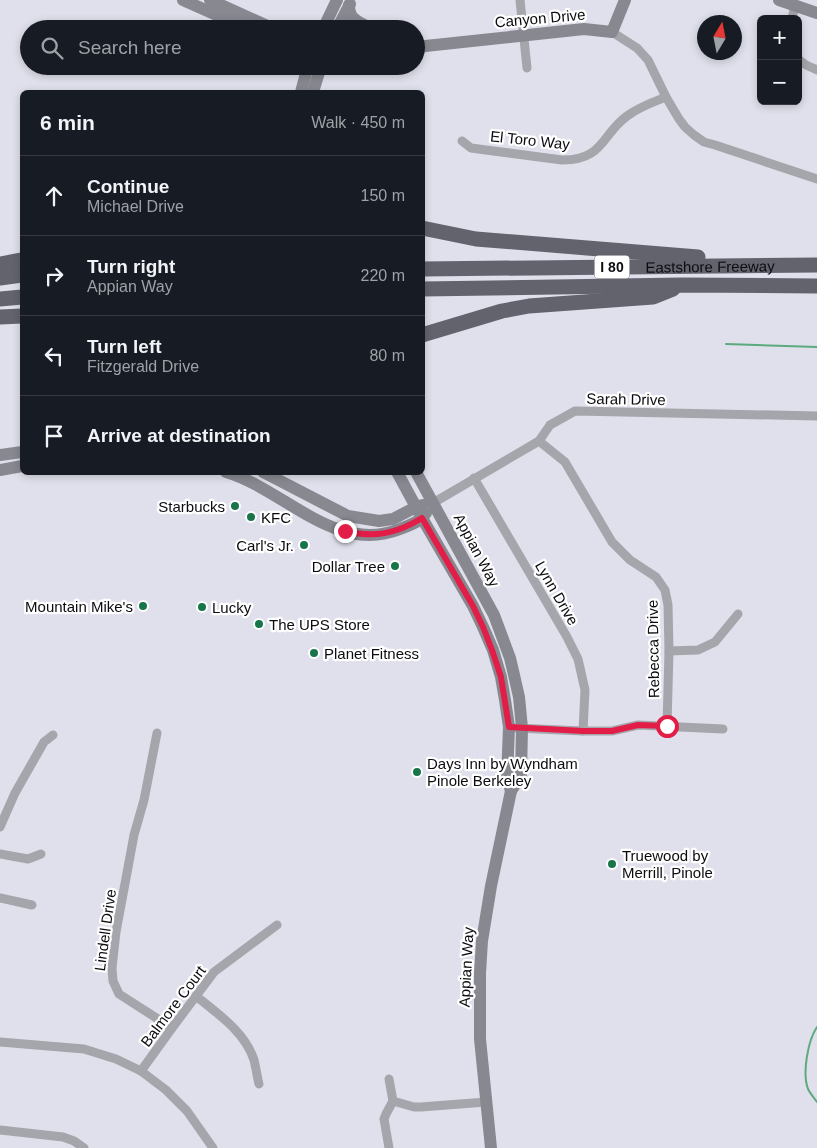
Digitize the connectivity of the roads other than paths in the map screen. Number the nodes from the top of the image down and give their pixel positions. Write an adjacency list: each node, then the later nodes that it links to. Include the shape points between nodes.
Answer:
1 (183, 0): 10 (main road)
2 (210, 0): 11 (main road)
3 (520, 0): 16 (street)
4 (625, 0): 15 (main road)
5 (779, 0): 7 (main road)
6 (346, 2): 12 (main road); 13 (main road); 14 (main road, via 349,12)
7 (795, 5): 8 (main road); 9 (street)
8 (817, 13)
9 (793, 15)
10 (228, 20)
11 (254, 20)
12 (330, 20)
13 (340, 20)
14 (357, 20)
15 (612, 32): 16 (main road, Canyon Drive, via 584,29); 25 (street, Canyon Drive, via 644,54)
16 (524, 35): 17 (main road, Canyon Drive); 19 (street)
17 (425, 46)
18 (799, 60): 20 (street)
19 (527, 68)
20 (817, 70)
21 (306, 75): 23 (main road)
22 (318, 75): 24 (main road)
23 (302, 90)
24 (314, 90)
25 (666, 97): 26 (street, El Toro Way, via 627,116 594,152 569,160 471,148); 27 (street, Canyon Drive, via 685,127 704,142)
26 (462, 141)
27 (817, 179)
28 (425, 229): 31 (highway, via 476,239 689,257 777,258)
29 (20, 260): 30 (highway)
30 (0, 264)
31 (801, 265): 32 (highway, Eastshore Freeway / I 80); 33 (highway, Eastshore Freeway / I 80)
32 (817, 265)
33 (425, 269)
34 (20, 275): 35 (highway)
35 (0, 278)
36 (681, 285): 37 (highway, Eastshore Freeway / I 80); 38 (highway, Eastshore Freeway / I 80); 43 (highway, via 653,297 502,311)
37 (817, 286)
38 (425, 289)
39 (20, 297): 40 (highway)
40 (0, 299)
41 (20, 316): 42 (highway)
42 (0, 317)
43 (425, 334)
44 (817, 416): 45 (street, Sarah Drive, via 575,411 550,425)
45 (539, 440): 54 (street, Sarah Drive); 62 (street, Rebecca Drive, via 565,462 612,542 630,560 656,577 665,590)
46 (20, 452): 47 (main road)
47 (0, 456)
48 (20, 466): 49 (main road)
49 (0, 470)
50 (233, 475): 55 (main road)
51 (268, 475): 56 (main road)
52 (399, 475): 60 (main road, Appian Way)
53 (418, 475): 58 (main road, Appian Way)
54 (474, 478): 58 (street, Sarah Drive); 67 (street, Lynn Drive, via 578,659 586,690)
55 (247, 481): 56 (main road, via 257,481 281,492); 57 (main road)
56 (294, 490): 59 (main road)
57 (283, 501): 59 (main road, via 297,501 320,512); 60 (main road, via 327,525 364,535 396,531 412,524)
58 (433, 502): 60 (main road); 65 (main road, Appian Way, via 494,615 510,658)
59 (334, 510): 60 (main road, via 348,516 379,521)
60 (419, 513): 64 (main road, Appian Way, via 486,634 501,677)
61 (738, 614): 62 (street, via 715,642 698,650)
62 (669, 651): 63 (street, Rebecca Drive)
63 (667, 726): 66 (street); 67 (street, via 638,725 612,731)
64 (509, 727): 65 (street); 70 (main road, Appian Way, via 507,778)
65 (522, 728): 67 (street); 70 (main road, Appian Way, via 521,776)
66 (723, 728)
67 (583, 731)
68 (157, 733): 79 (street, Lindell Drive, via 134,835 112,968 118,994)
69 (53, 735): 71 (street, via 44,742)
70 (511, 791): 85 (main road, Appian Way, via 482,942 480,1039)
71 (2, 818): 72 (street)
72 (0, 827)
73 (0, 854): 74 (street, via 28,859)
74 (41, 854)
75 (0, 898): 76 (street)
76 (32, 904)
77 (277, 925): 78 (street, Balmore Court, via 214,972)
78 (196, 996): 79 (street, Balmore Court); 83 (street, via 230,1024 247,1046)
79 (172, 1028): 81 (street, Balmore Court)
80 (0, 1042): 81 (street, via 84,1049)
81 (141, 1071): 88 (street, via 187,1111)
82 (388, 1079): 84 (street)
83 (259, 1084)
84 (393, 1101): 85 (street, via 414,1107); 89 (street, via 384,1119)
85 (486, 1102): 90 (main road, Appian Way)
86 (0, 1130): 87 (street, via 63,1137)
87 (84, 1148)
88 (213, 1148)
89 (388, 1148)
90 (491, 1148)

